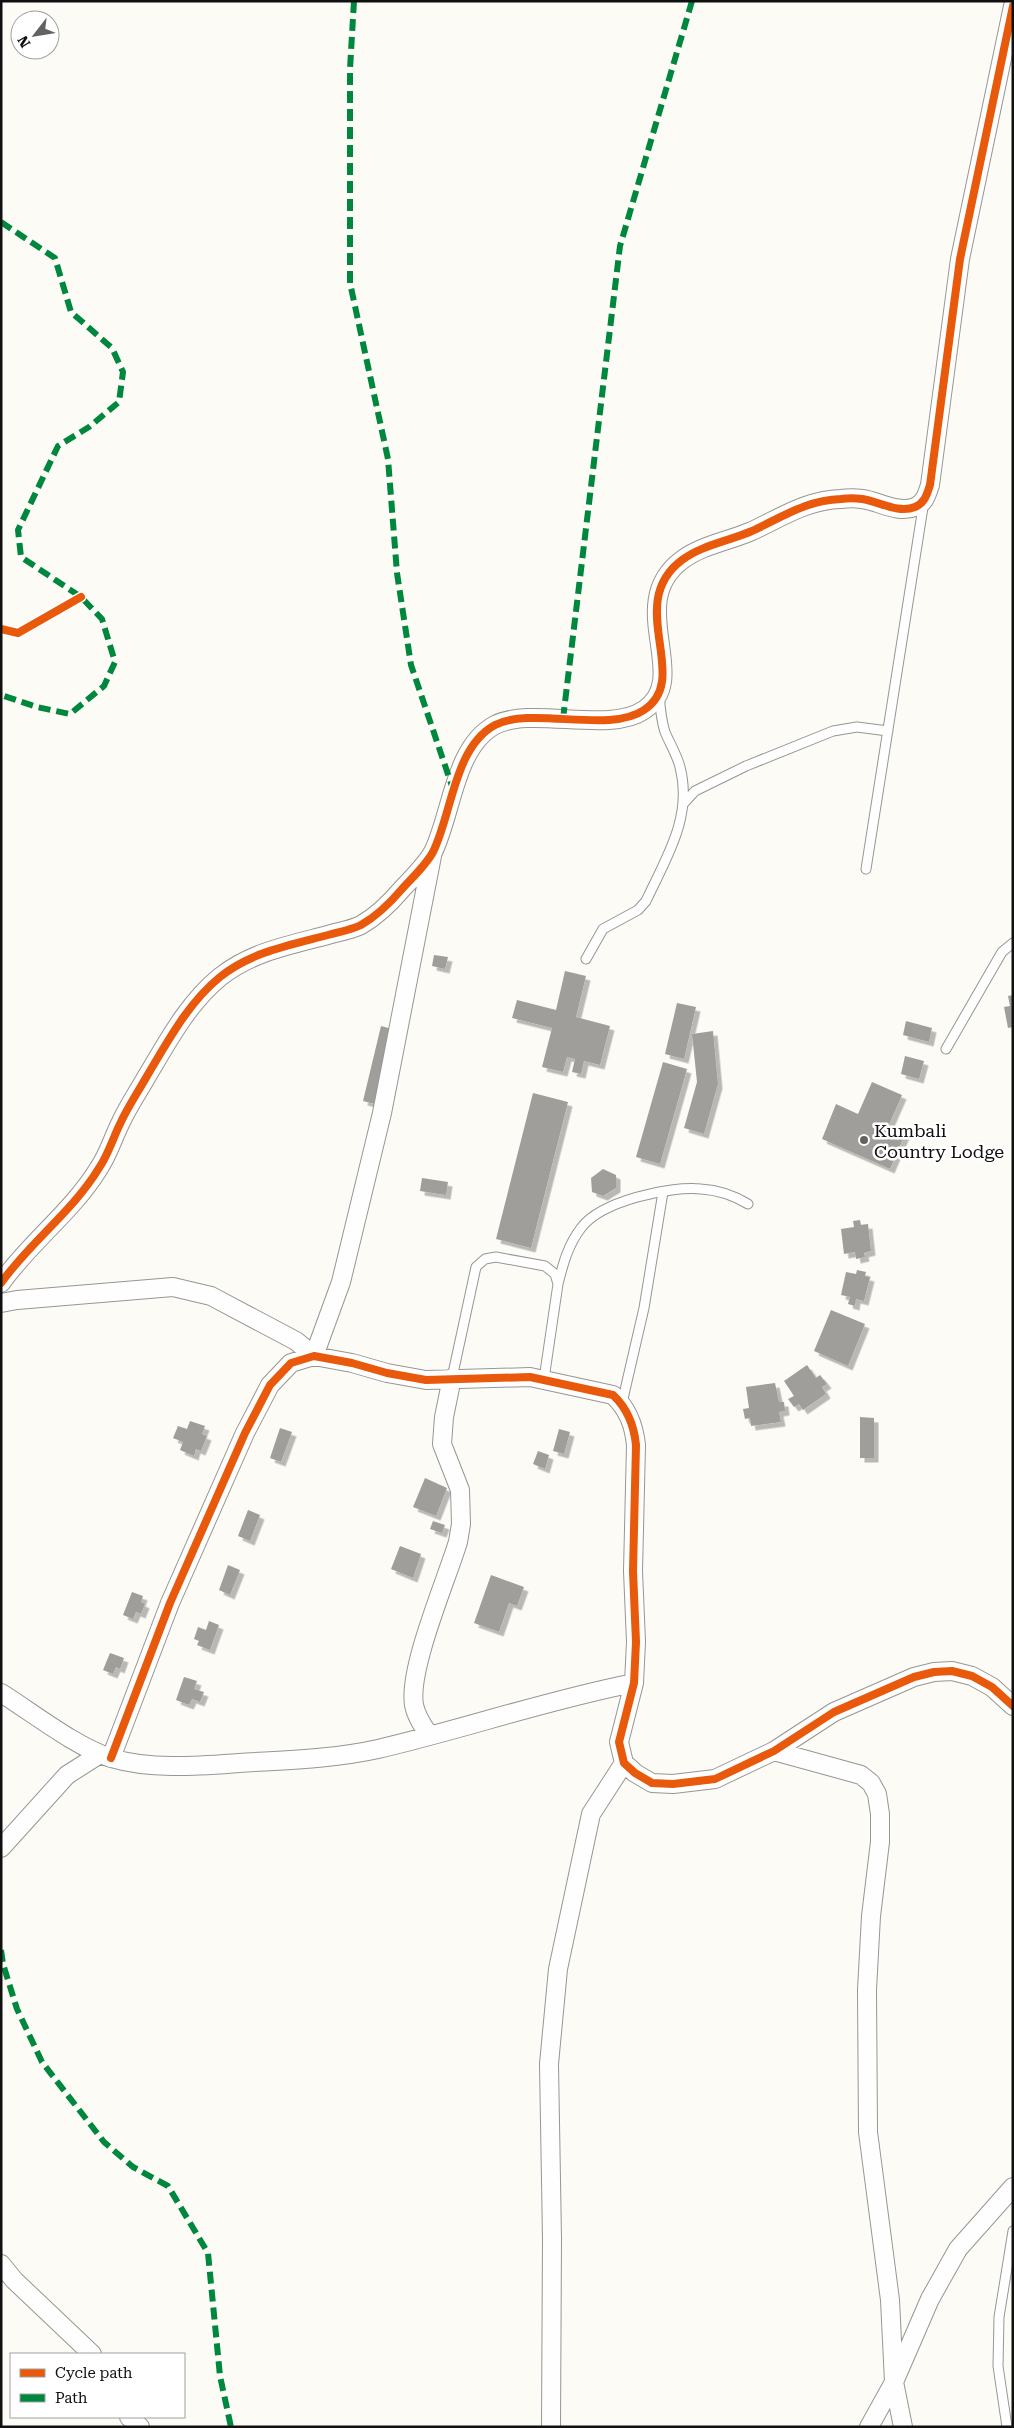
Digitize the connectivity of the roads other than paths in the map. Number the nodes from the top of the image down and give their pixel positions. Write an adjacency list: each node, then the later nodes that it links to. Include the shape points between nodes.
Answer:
1 (1013, 6): 2 (street, via 960,259 930,485)
2 (924, 501): 3 (street, via 905,509 863,499 819,501 800,506 750,532 685,558 673,568 656,602 663,672); 4 (lane)
3 (659, 694): 5 (lane, via 666,733 680,765); 6 (street, via 644,710 625,717 524,719 498,723 480,735 464,761)
4 (888, 731): 5 (lane, via 857,727 832,732 746,766 696,791); 7 (lane)
5 (684, 803): 9 (lane, via 681,825 646,902 638,910 602,929)
6 (432, 853): 13 (street, via 380,913 358,926 262,952 217,980 176,1028 121,1121 100,1167); 16 (street, via 382,1113 341,1282)
7 (866, 869)
8 (1013, 943): 10 (lane, via 1002,952)
9 (586, 959)
10 (946, 1050)
11 (663, 1192): 12 (lane, via 700,1189 729,1194); 14 (lane, via 595,1213 581,1227 567,1250); 19 (lane, via 644,1308)
12 (748, 1204)
13 (1, 1283)
14 (558, 1284): 17 (lane, via 554,1274 545,1266 496,1257 485,1259 476,1267); 18 (lane)
15 (1, 1303): 16 (street, via 172,1287 211,1296 296,1341)
16 (314, 1356): 17 (street, via 426,1380); 25 (street, via 291,1363 279,1374 245,1433)
17 (452, 1378): 18 (street, via 530,1377); 23 (street, via 442,1444 460,1490 461,1524 413,1692 418,1717)
18 (544, 1380): 19 (street, via 613,1395)
19 (622, 1403): 20 (street, via 634,1424 636,1445)
20 (634, 1683): 23 (street); 26 (street, via 619,1742)
21 (1, 1693): 25 (street)
22 (1013, 1706): 24 (street, via 992,1687 972,1676 952,1671 934,1672 914,1677 834,1712)
23 (429, 1736): 25 (street, via 376,1749 220,1765 150,1765)
24 (774, 1751): 26 (street, via 714,1778 673,1784 652,1783); 32 (street, via 861,1775 877,1794 880,1842 867,1990 868,2132 890,2300)
25 (105, 1756): 27 (street, via 80,1764 67,1775)
26 (624, 1763): 36 (street, via 590,1814 558,1969 548,2064 552,2239)
27 (1, 1848)
28 (1013, 2188): 32 (street, via 958,2249 930,2299)
29 (1013, 2231): 40 (lane, via 1000,2317 998,2366)
30 (1, 2264): 31 (street)
31 (91, 2353)
32 (894, 2382): 33 (street); 37 (street)
33 (898, 2404): 38 (street); 39 (street)
34 (130, 2418): 35 (street)
35 (140, 2427)
36 (551, 2427)
37 (869, 2427)
38 (891, 2427)
39 (903, 2427)
40 (1007, 2427)

